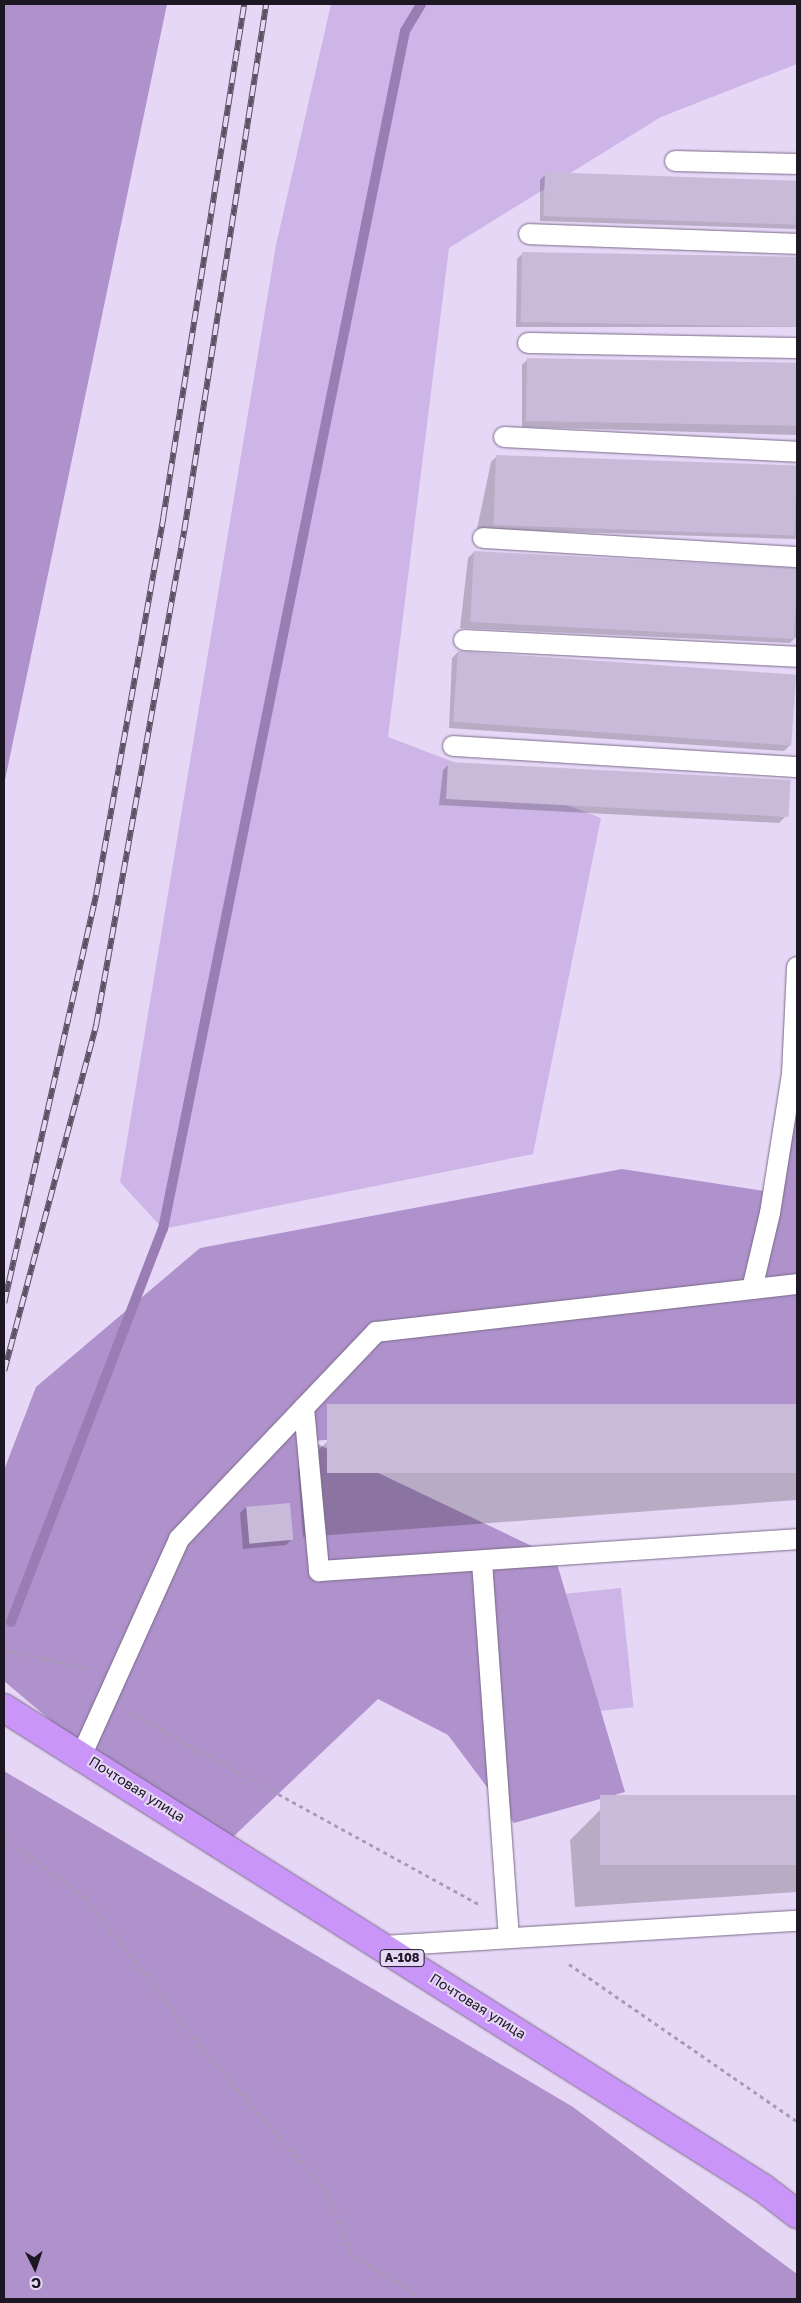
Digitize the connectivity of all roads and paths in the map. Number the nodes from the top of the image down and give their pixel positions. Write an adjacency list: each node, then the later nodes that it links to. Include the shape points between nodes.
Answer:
1 (674, 161): 2 (lane)
2 (797, 164)
3 (529, 234): 4 (lane)
4 (797, 244)
5 (528, 343): 6 (lane)
6 (797, 348)
7 (504, 438): 8 (lane)
8 (797, 452)
9 (483, 538): 10 (lane)
10 (797, 557)
11 (464, 640): 12 (lane)
12 (797, 657)
13 (453, 746): 14 (lane)
14 (797, 767)
15 (797, 967): 17 (lane, via 792,1074 770,1213)
16 (797, 1284): 17 (lane)
17 (752, 1289): 18 (lane, via 376,1332)
18 (304, 1408): 20 (lane, via 319,1571); 22 (lane, via 179,1539)
19 (797, 1539): 20 (lane)
20 (482, 1562): 27 (lane)
21 (4, 1649): 22 (path)
22 (116, 1675): 24 (lane); 27 (path, via 127,1711)
23 (4, 1708): 24 (highway, Почтовая улица / А-108)
24 (82, 1754): 29 (highway, Почтовая улица / А-108)
25 (4, 1838): 32 (path, via 86,1896 200,2045 325,2190 353,2256 406,2286)
26 (797, 1922): 28 (lane)
27 (508, 1930): 28 (lane); 29 (lane)
28 (529, 1937): 30 (path)
29 (383, 1946): 31 (highway, Почтовая улица / А-108, via 763,2188)
30 (797, 2121)
31 (797, 2214)
32 (416, 2299)

